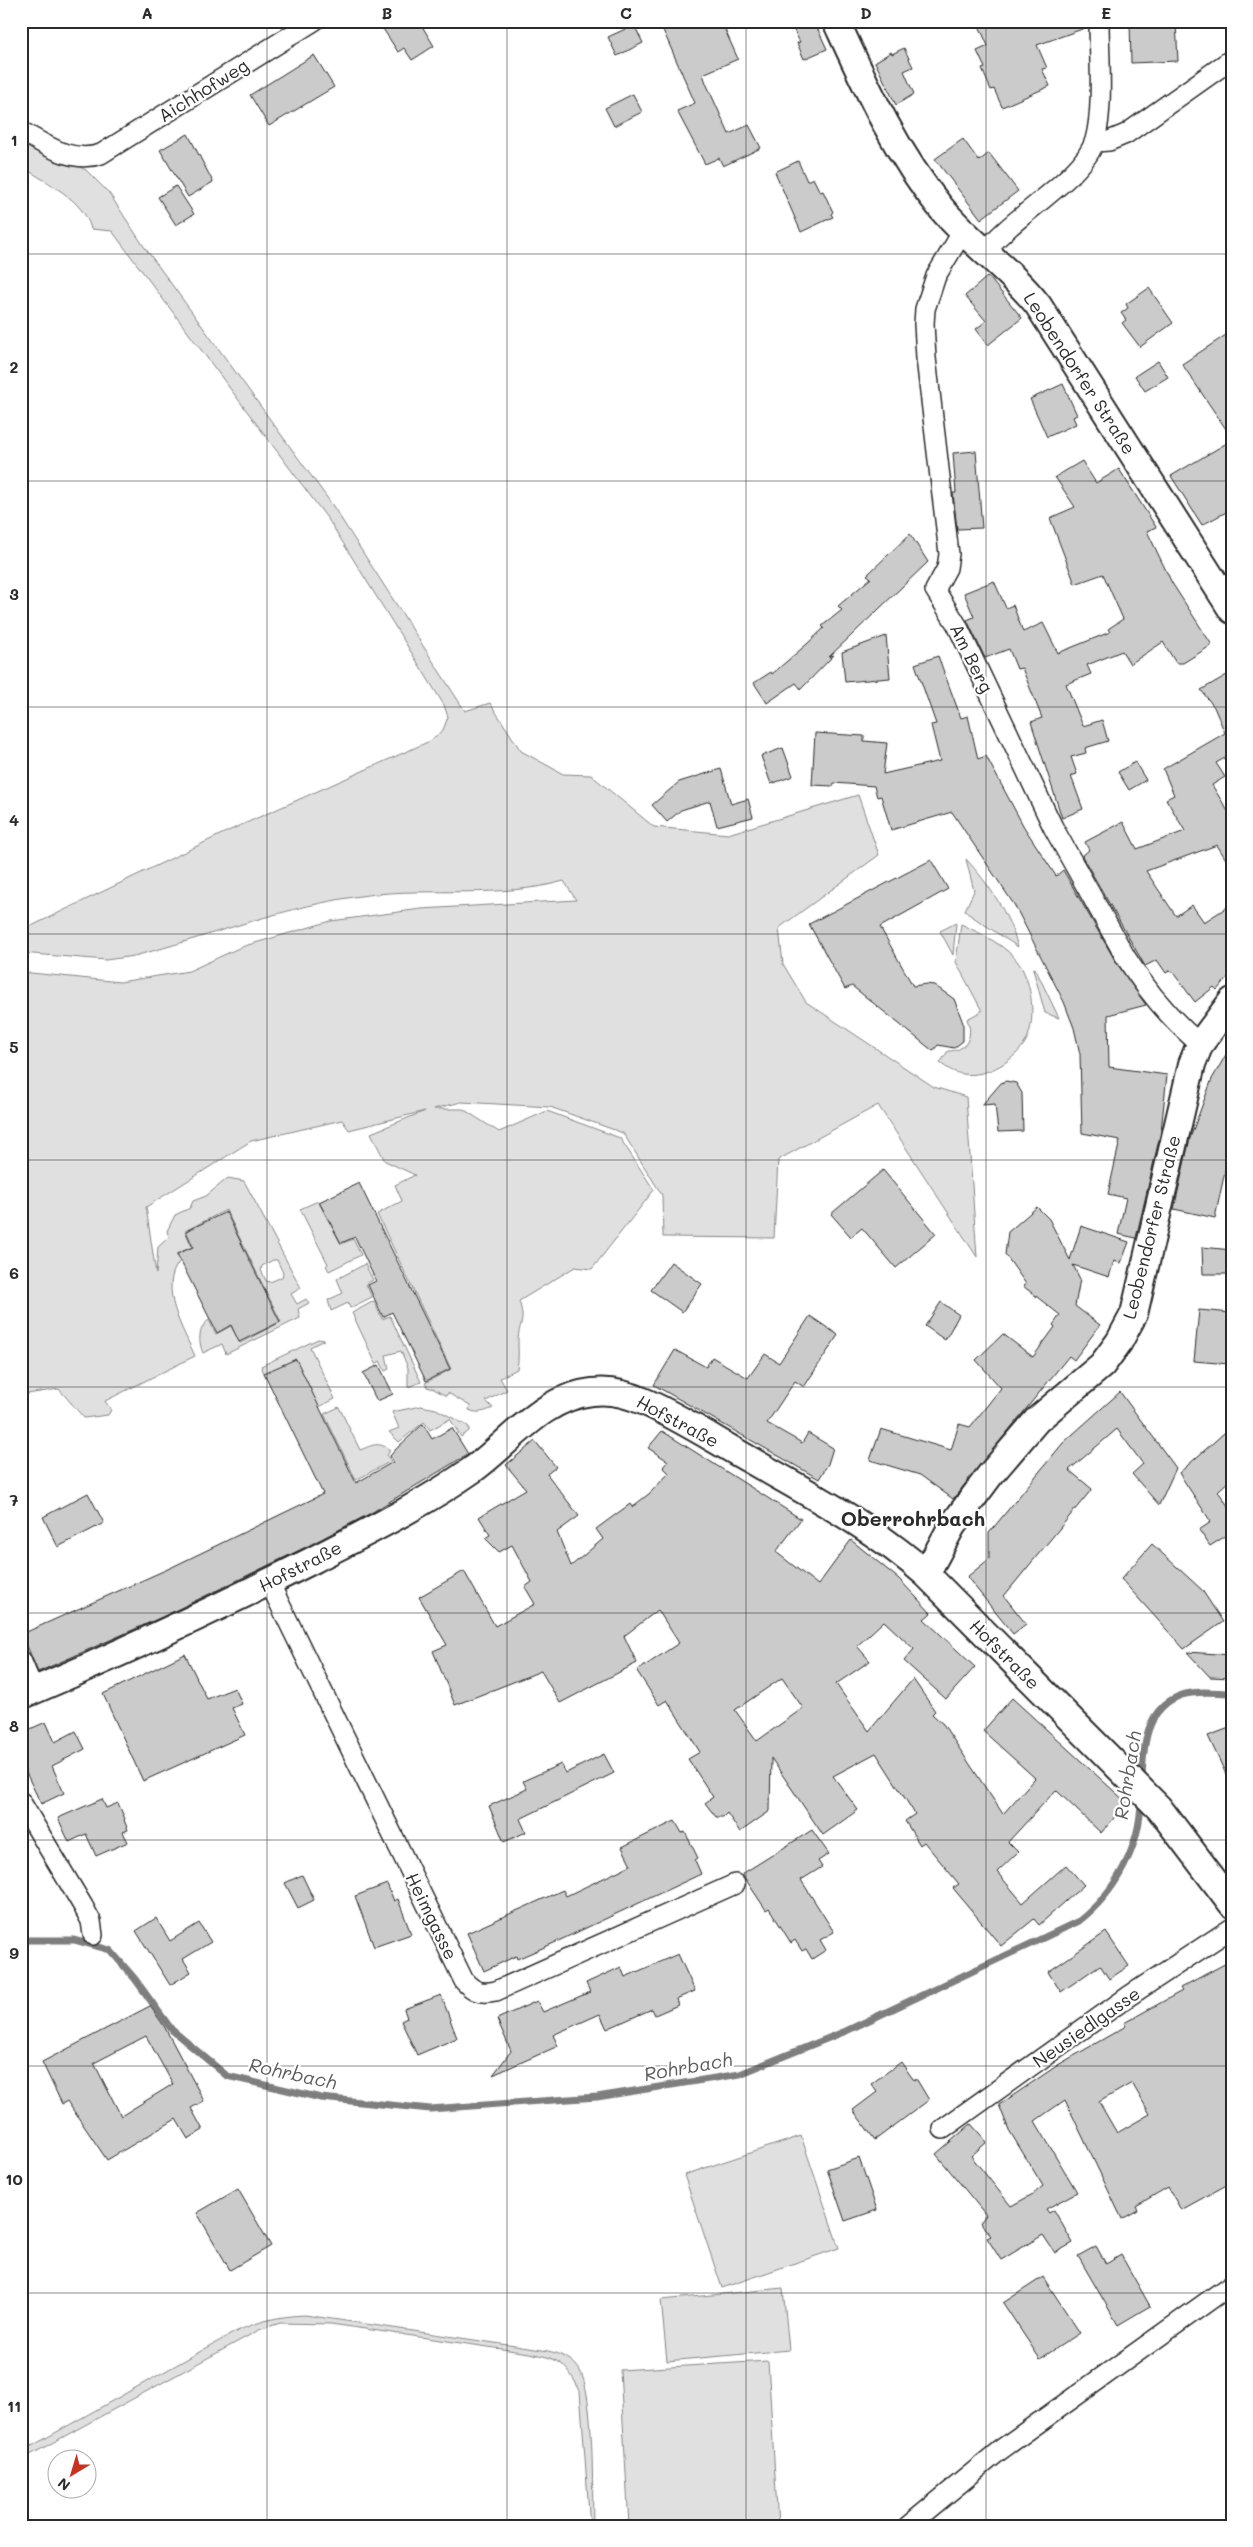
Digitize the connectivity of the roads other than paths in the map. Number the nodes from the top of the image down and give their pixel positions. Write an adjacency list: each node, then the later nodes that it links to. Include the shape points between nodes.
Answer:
1 (314, 21): 5 (street, Aichhofweg, via 110,149 92,157 62,153)
2 (836, 21): 7 (main road, Leobendorfer Straße, via 902,152 932,196)
3 (1099, 21): 6 (street, via 1099,114)
4 (1232, 59): 6 (street, via 1126,134 1109,141)
5 (21, 131)
6 (1095, 142): 8 (street, via 1080,166 1012,223)
7 (962, 231): 8 (main road, Leobendorfer Straße); 11 (street, Am Berg, via 936,276 925,309 926,358 949,554 947,568 935,590 957,624 1053,827 1125,956 1167,1014)
8 (986, 251): 9 (main road, Leobendorfer Straße, via 1017,280 1049,321)
9 (1232, 610)
10 (1232, 1001): 11 (main road, Leobendorfer Straße)
11 (1200, 1044): 12 (main road, Leobendorfer Straße, via 1184,1088 1134,1314 1102,1365 1037,1420 990,1475 952,1526)
12 (926, 1574): 13 (main road, Hofstraße, via 882,1537 836,1508 642,1400 607,1392 576,1395 545,1410 491,1456 446,1487); 18 (main road, Hofstraße, via 1159,1808)
13 (269, 1582): 15 (main road, Hofstraße); 17 (street, Heimgasse, via 464,1981 473,1991 484,1994 496,1991)
14 (21, 1660): 15 (street)
15 (28, 1694)
16 (21, 1802): 20 (street, via 83,1906)
17 (735, 1884)
18 (1232, 1904)
19 (1232, 1928): 21 (street, Neusiedlgasse, via 1129,1996)
20 (93, 1935)
21 (944, 2129)
22 (1232, 2284): 23 (street, via 999,2451)
23 (908, 2526)

